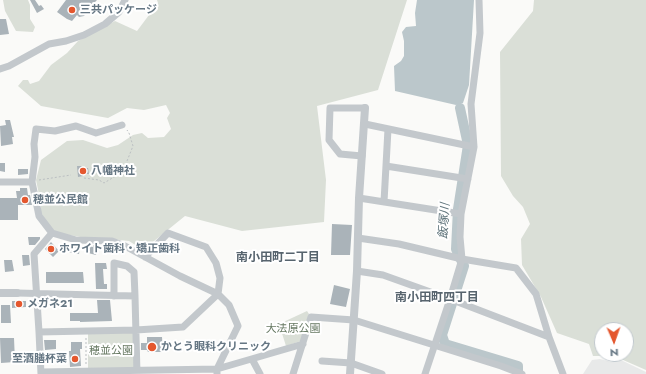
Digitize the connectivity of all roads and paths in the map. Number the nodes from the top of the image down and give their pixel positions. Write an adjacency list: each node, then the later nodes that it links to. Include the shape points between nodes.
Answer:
1 (125, 0): 3 (street, via 119,12 105,24 84,35 49,44)
2 (479, 0): 8 (street, via 480,33 471,104)
3 (0, 69)
4 (365, 108): 5 (street); 9 (street, via 330,108 329,140 340,154)
5 (365, 124): 7 (street); 9 (street)
6 (122, 125): 12 (path, via 129,133 133,146 127,161 128,167 104,183); 15 (street, via 96,134 76,126 56,130 36,129)
7 (388, 129): 8 (street); 10 (street)
8 (474, 147): 13 (street)
9 (362, 156): 16 (street)
10 (386, 166): 13 (street); 17 (street)
11 (70, 175): 15 (path)
12 (84, 178)
13 (468, 179): 18 (street)
14 (0, 182): 15 (street)
15 (32, 182): 19 (street, via 39,216)
16 (359, 198): 17 (street); 20 (street)
17 (384, 202): 18 (street)
18 (461, 214): 22 (street)
19 (52, 233): 21 (street, via 76,240 112,241); 26 (street, via 34,254)
20 (358, 238): 22 (street); 23 (street)
21 (145, 257): 27 (street); 27 (street, via 168,233 206,247 216,263 220,278)
22 (462, 258): 30 (street); 35 (street, via 516,268 536,294)
23 (357, 271): 30 (street, via 383,275); 31 (street)
24 (0, 293): 25 (street)
25 (17, 293): 26 (street)
26 (37, 294): 28 (street); 34 (street)
27 (218, 294): 32 (street, via 183,327); 43 (street, via 228,305 238,326)
28 (114, 296): 29 (street); 29 (street, via 114,263 127,266 134,272)
29 (134, 296): 32 (street)
30 (450, 299): 35 (street); 37 (street)
31 (354, 320): 36 (street, via 311,317); 37 (street); 40 (street)
32 (136, 330): 33 (street); 42 (street)
33 (86, 331): 34 (street); 41 (path)
34 (40, 332): 44 (street)
35 (549, 337): 51 (street)
36 (303, 344): 38 (street); 46 (street)
37 (435, 346): 49 (street); 50 (street)
38 (252, 359): 43 (street); 45 (street)
39 (322, 361): 40 (street)
40 (351, 363): 47 (street); 48 (street)
41 (86, 372): 42 (street); 44 (street)
42 (137, 372): 43 (street)
43 (217, 372)
44 (41, 373)
45 (260, 374)
46 (292, 374)
47 (350, 374)
48 (382, 374)
49 (425, 374)
50 (522, 374)
51 (563, 374)

